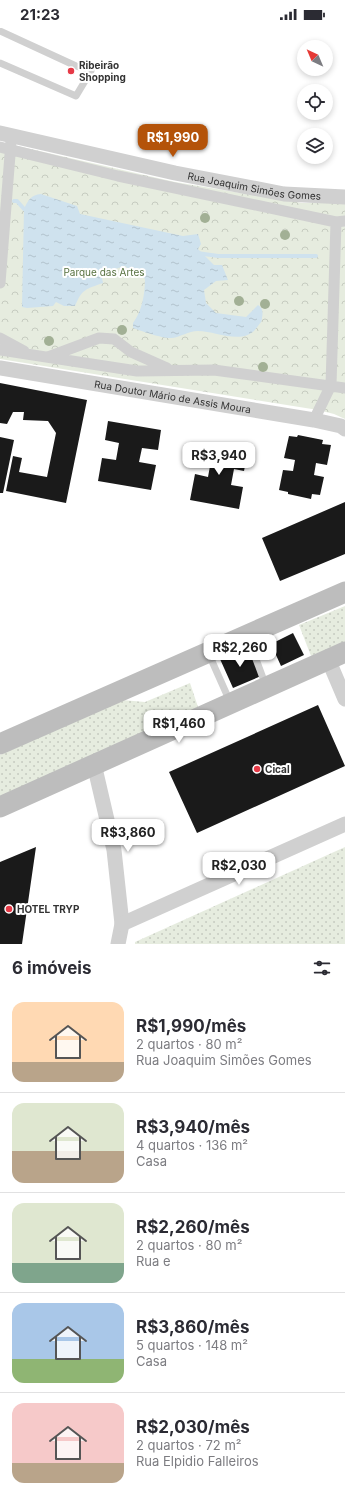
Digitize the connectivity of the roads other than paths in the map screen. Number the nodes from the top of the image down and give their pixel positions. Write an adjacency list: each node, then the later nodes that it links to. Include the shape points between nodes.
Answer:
1 (0, 31): 2 (lane, via 91,71 76,96)
2 (0, 63)
3 (5, 141): 4 (street, Rua Joaquim Simões Gomes, via 284,194); 5 (street, via 118,176); 6 (street)
4 (345, 197)
5 (340, 222): 13 (street)
6 (0, 283)
7 (0, 338): 9 (street)
8 (0, 350): 9 (street)
9 (31, 355): 10 (street)
10 (47, 357): 12 (street, via 137,371); 12 (street, via 99,338 114,339 131,352)
11 (0, 368): 15 (street, Rua Doutor Mário de Assis Moura)
12 (173, 370): 13 (street, via 214,370)
13 (331, 385): 14 (street); 15 (street)
14 (345, 388)
15 (314, 420): 16 (street, Rua Doutor Mário de Assis Moura)
16 (345, 429)
17 (345, 592): 18 (main road)
18 (312, 606): 19 (lane); 25 (main road)
19 (293, 623)
20 (250, 643): 23 (lane, via 260,679)
21 (224, 654): 26 (lane, via 208,661 230,693)
22 (328, 656): 27 (street); 29 (main road)
23 (272, 674)
24 (158, 682): 25 (lane)
25 (130, 687): 30 (main road)
26 (220, 698)
27 (345, 698)
28 (209, 705): 29 (lane)
29 (176, 728): 31 (main road)
30 (0, 744)
31 (94, 764): 32 (main road); 34 (street, via 114,850)
32 (0, 807)
33 (345, 824): 34 (street)
34 (122, 924): 35 (street)
35 (118, 944)

